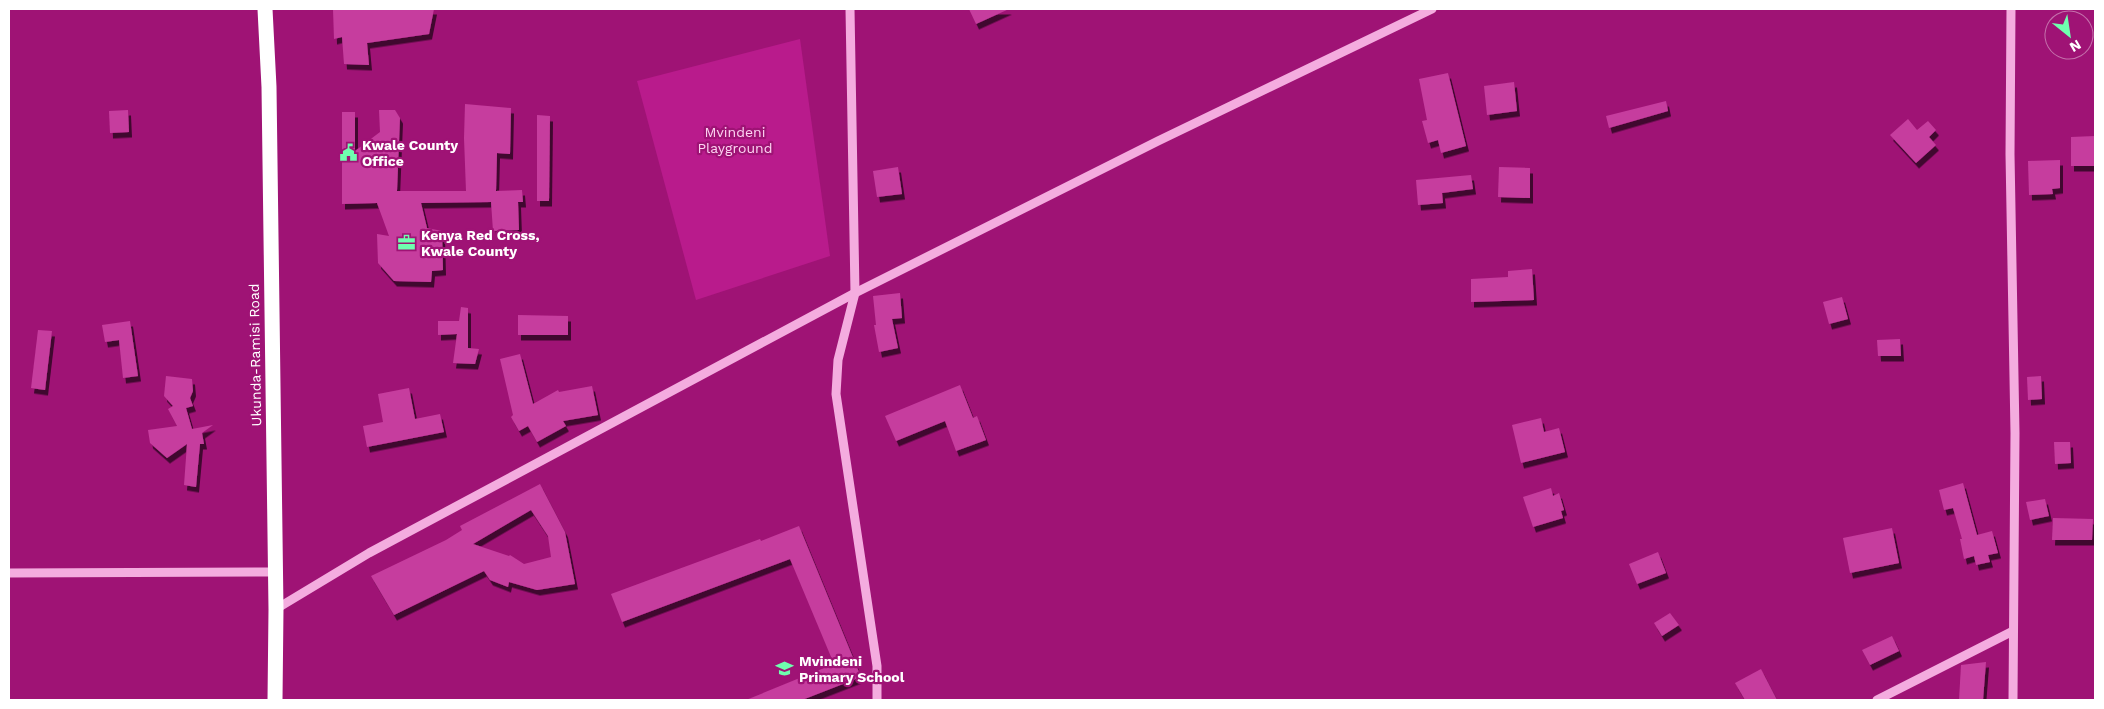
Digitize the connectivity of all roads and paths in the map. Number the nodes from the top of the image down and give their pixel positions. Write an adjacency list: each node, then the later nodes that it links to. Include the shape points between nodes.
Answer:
1 (265, 9): 6 (highway, Ukunda-Ramisi Road, via 269,87)
2 (850, 9): 5 (street)
3 (1432, 9): 5 (street, via 1158,141)
4 (2011, 9): 9 (street)
5 (855, 293): 8 (street, via 369,553); 11 (street, via 838,360 836,394 877,666)
6 (274, 572): 7 (street); 8 (highway, Ukunda-Ramisi Road)
7 (9, 573)
8 (276, 609): 10 (highway, Ukunda-Ramisi Road)
9 (2013, 631): 12 (street); 13 (street)
10 (275, 700)
11 (876, 700)
12 (1877, 700)
13 (2013, 700)

